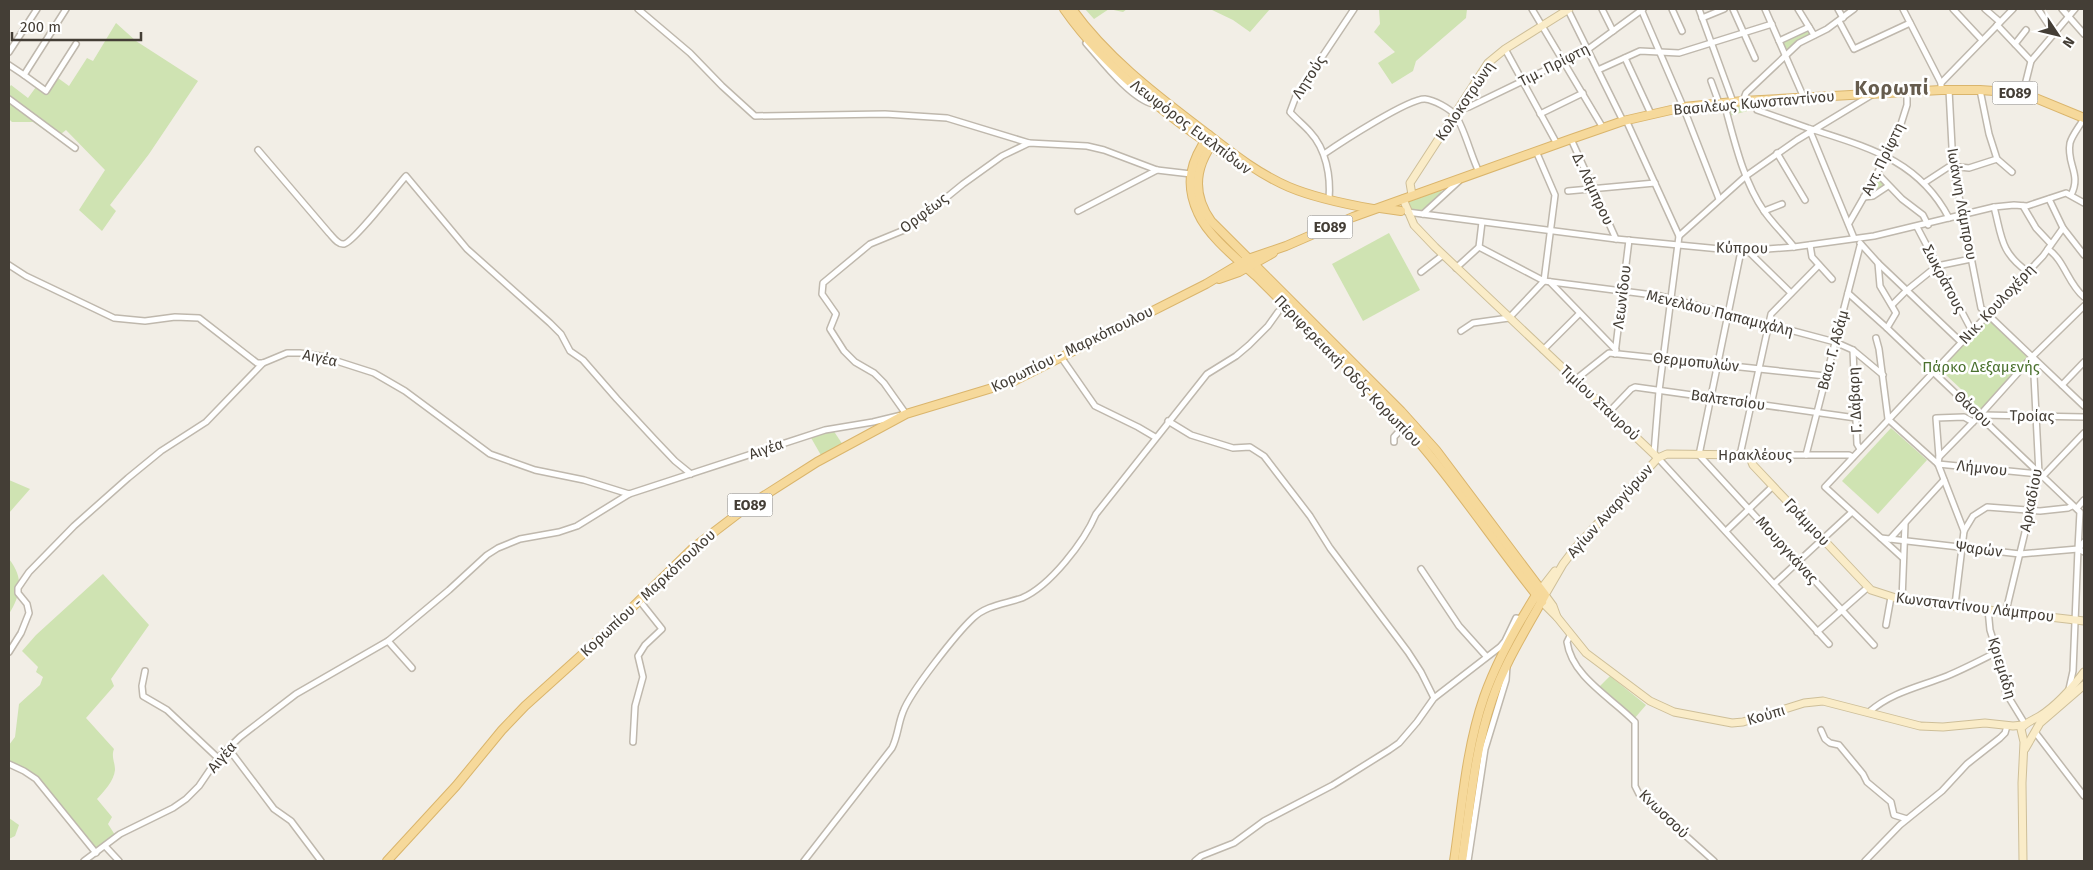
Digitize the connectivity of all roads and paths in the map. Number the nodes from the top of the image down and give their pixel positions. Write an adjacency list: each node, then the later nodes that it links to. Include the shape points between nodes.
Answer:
1 (37, 9): 51 (street)
2 (66, 9): 60 (street)
3 (638, 9): 87 (street, via 755,116 876,114 947,118)
4 (1060, 9): 33 (street)
5 (1064, 9): 33 (main road, Λεωφόρος Ευελπίδων)
6 (1072, 9): 86 (main road, Λεωφόρος Ευελπίδων, via 1137,79)
7 (1354, 9): 94 (street, Λητούς, via 1291,107 1290,112 1312,133)
8 (1532, 9): 35 (street)
9 (1568, 9): 35 (street, Κολοκοτρώνη); 50 (street)
10 (1602, 9): 38 (street)
11 (1642, 9): 38 (street, Τιμ. Πρίφτη); 52 (street)
12 (1672, 9): 39 (street)
13 (1699, 9): 29 (street)
14 (1724, 9): 29 (street)
15 (1733, 9): 40 (street)
16 (1765, 9): 34 (street)
17 (1798, 9): 36 (street)
18 (1838, 9): 30 (street)
19 (1854, 9): 30 (street)
20 (1910, 9): 27 (street)
21 (1953, 9): 44 (street)
22 (1985, 9): 32 (street)
23 (2013, 9): 32 (street)
24 (2038, 9): 41 (street)
25 (2062, 9): 28 (street)
26 (2075, 9): 28 (street)
27 (1904, 10): 31 (street)
28 (2068, 16): 41 (street); 42 (street)
29 (1702, 18): 46 (street)
30 (1841, 19): 31 (street, via 1854,49); 43 (street)
31 (1910, 23): 63 (street)
32 (1998, 23): 44 (street); 48 (street)
33 (1074, 24): 84 (main road, Λεωφόρος Ευελπίδων, via 1132,84)
34 (1772, 24): 40 (street); 45 (street)
35 (1543, 25): 49 (street, Κολοκοτρώνη); 56 (street)
36 (1809, 27): 43 (street); 45 (street)
37 (2026, 30): 48 (street)
38 (1612, 31): 50 (street, Τιμ. Πρίφτη)
39 (1682, 31)
40 (1743, 32): 46 (street); 55 (street)
41 (2054, 33): 57 (street)
42 (2084, 34)
43 (1814, 35): 53 (street, via 1799,43)
44 (1982, 40): 63 (street)
45 (1779, 41): 53 (street)
46 (1712, 43): 52 (street, via 1679,53); 74 (street)
47 (76, 44): 60 (street, via 46,92)
48 (2015, 44): 57 (street)
49 (1505, 49): 61 (street); 77 (street, Κολοκοτρώνη, via 1488,63)
50 (1587, 50): 56 (street, Τιμ. Πρίφτη); 59 (street)
51 (9, 52)
52 (1660, 52): 54 (street, via 1640,51); 76 (street)
53 (1786, 57): 70 (street); 73 (street, via 1746,93)
54 (1626, 58): 59 (street); 79 (street)
55 (1755, 58)
56 (1564, 60): 61 (street, Τιμ. Πρίφτη); 67 (street)
57 (2031, 61): 68 (street)
58 (9, 65): 60 (street)
59 (1598, 70): 81 (street)
60 (24, 76)
61 (1523, 80): 77 (street, Τιμ. Πρίφτη); 78 (street)
62 (1712, 81): 75 (street)
63 (1941, 86): 64 (main road, Βασιλέως Κωνσταντίνου / ΕΟ89); 66 (main road, Βασιλέως Κωνσταντίνου / ΕΟ89)
64 (1949, 90): 65 (main road, Βασιλέως Κωνσταντίνου / ΕΟ89); 99 (street, Ιωάννη Λάμπρου)
65 (1980, 90): 68 (main road, Βασιλέως Κωνσταντίνου / ΕΟ89); 97 (street)
66 (1907, 92): 69 (main road, Βασιλέως Κωνσταντίνου / ΕΟ89); 95 (street, Αντ. Πρίφτη, via 1906,111)
67 (1583, 93): 78 (street); 82 (street)
68 (2023, 93): 80 (main road, Βασιλέως Κωνσταντίνου / ΕΟ89)
69 (1873, 94): 70 (main road, Βασιλέως Κωνσταντίνου / ΕΟ89); 83 (street)
70 (1804, 98): 72 (main road, Βασιλέως Κωνσταντίνου / ΕΟ89)
71 (9, 99): 89 (street)
72 (1756, 100): 73 (main road, Βασιλέως Κωνσταντίνου / ΕΟ89); 83 (street, via 1757,110)
73 (1743, 101): 74 (main road, Βασιλέως Κωνσταντίνου / ΕΟ89)
74 (1734, 102): 75 (main road, Βασιλέως Κωνσταντίνου / ΕΟ89)
75 (1721, 103): 76 (main road, Βασιλέως Κωνσταντίνου / ΕΟ89); 105 (street)
76 (1684, 107): 79 (main road, Βασιλέως Κωνσταντίνου / ΕΟ89); 116 (street)
77 (1457, 112): 94 (street, via 1424,99 1414,102 1365,127); 101 (street); 113 (street, Κολοκοτρώνη, via 1410,183)
78 (1540, 114): 88 (street)
79 (1650, 114): 81 (main road, Βασιλέως Κωνσταντίνου / ΕΟ89)
80 (2084, 118): 114 (street, via 2071,141 2069,153 2076,184)
81 (1624, 121): 82 (main road, Βασιλέως Κωνσταντίνου / ΕΟ89); 107 (street)
82 (1604, 128): 85 (main road, Βασιλέως Κωνσταντίνου / ΕΟ89)
83 (1812, 130): 93 (street); 95 (street); 133 (street)
84 (1196, 134): 86 (main road, Λεωφόρος Ευελπίδων); 91 (main road)
85 (1571, 139): 88 (main road, Βασιλέως Κωνσταντίνου / ΕΟ89); 111 (street, Δ. Λάμπρου)
86 (1210, 140): 91 (main road, Περιφερειακή Οδός Κορωπίου); 96 (main road, Λεωφόρος Ευελπίδων); 98 (main road, Περιφερειακή Οδός Κορωπίου); 109 (main road, Λεωφόρος Ευελπίδων, via 1255,170)
87 (1029, 143): 100 (street, Ορφέως, via 1087,146); 204 (street, Ορφέως, via 1002,156 909,228 870,244 823,283 822,294 836,314 830,330 844,352 884,383)
88 (1557, 144): 92 (main road, Βασιλέως Κωνσταντίνου / ΕΟ89)
89 (75, 148)
90 (258, 150): 225 (street, via 338,243 344,244 360,229 406,176 467,249 561,334 570,351 584,360 654,440)
91 (1198, 151): 104 (main road, Περιφερειακή Οδός Κορωπίου)
92 (1536, 151): 101 (main road, Βασιλέως Κωνσταντίνου / ΕΟ89); 137 (street, via 1555,195)
93 (1778, 153): 105 (street); 120 (street)
94 (1324, 154): 118 (street, Λητούς)
95 (1886, 155): 103 (street, Αντ. Πρίφτη); 108 (street)
96 (1226, 156): 98 (main road, via 1214,154); 109 (main road, Λεωφόρος Ευελπίδων, via 1270,182)
97 (1997, 160): 99 (street, via 1969,168); 102 (street)
98 (1201, 161): 153 (main road, Περιφερειακή Οδός Κορωπίου, via 1198,190 1204,209)
99 (1953, 166): 108 (street); 130 (street, Ιωάννη Λάμπρου)
100 (1157, 170): 104 (street, Ορφέως); 126 (street)
101 (1479, 172): 106 (main road, Βασιλέως Κωνσταντίνου / ΕΟ89)
102 (2012, 172)
103 (1877, 173): 110 (street); 115 (street, Αντ. Πρίφτη)
104 (1191, 174): 153 (main road, Περιφερειακή Οδός Κορωπίου, via 1192,197 1201,219)
105 (1746, 176): 116 (street); 128 (street)
106 (1464, 177): 113 (main road, Βασιλέως Κωνσταντίνου / ΕΟ89); 129 (street)
107 (1655, 183): 111 (street); 138 (street)
108 (1924, 183): 131 (street)
109 (1288, 186): 118 (main road, Λεωφόρος Ευελπίδων)
110 (1888, 186): 115 (street, via 1873,196); 134 (street, via 1923,215)
111 (1592, 189): 112 (street); 140 (street, Δ. Λάμπρου)
112 (1568, 191)
113 (1412, 195): 119 (main road, Βασιλέως Κωνσταντίνου / ΕΟ89)
114 (2071, 195): 117 (street, Κύπρου, via 2066,193); 121 (street)
115 (1864, 197): 133 (street, Αντ. Πρίφτη)
116 (1719, 198): 138 (street)
117 (2049, 199): 123 (street, Κύπρου); 136 (street)
118 (1329, 200): 125 (main road, Λεωφόρος Ευελπίδων)
119 (1400, 200): 125 (main road, Βασιλέως Κωνσταντίνου / ΕΟ89); 127 (street, Τιμίου Σταυρού)
120 (1805, 200)
121 (2084, 203)
122 (1782, 204): 128 (street)
123 (2023, 206): 124 (street, Κύπρου); 145 (street)
124 (1994, 207): 130 (street, Κύπρου); 160 (street, via 2005,250)
125 (1376, 209): 127 (main road, Λεωφόρος Ευελπίδων); 153 (main road, Κορωπίου - Μαρκόπουλου / ΕΟ89)
126 (1078, 211)
127 (1404, 211): 129 (street, Κύπρου); 151 (street, Τιμίου Σταυρού)
128 (1764, 211): 147 (street)
129 (1422, 214): 132 (street, Κύπρου)
130 (1963, 215): 131 (street, Κύπρου); 152 (street, Ιωάννη Λάμπρου)
131 (1949, 218): 134 (street, Κύπρου)
132 (1482, 222): 137 (street, Κύπρου); 146 (street)
133 (1849, 223): 139 (street)
134 (1928, 225): 135 (street, Κύπρου)
135 (1917, 227): 139 (street, Κύπρου); 157 (street, Σωκράτους)
136 (2063, 228): 145 (street, Νικ. Κουλοχέρη); 150 (street)
137 (1551, 231): 140 (street, Κύπρου); 162 (street)
138 (1680, 236): 142 (street)
139 (1857, 238): 143 (street, Κύπρου); 144 (street)
140 (1616, 239): 141 (street, Κύπρου)
141 (1630, 240): 142 (street, Κύπρου); 163 (street, Λεωνίδου)
142 (1678, 245): 148 (street, Κύπρου); 168 (street)
143 (1810, 245): 147 (street, Κύπρου); 156 (street, via 1812,257)
144 (1860, 246): 154 (street); 166 (street, Βασ. Γ. Αδάμ)
145 (2050, 246): 160 (street, Νικ. Κουλοχέρη); 167 (street)
146 (1479, 247): 158 (street); 162 (street)
147 (1794, 247): 149 (street, Κύπρου)
148 (1741, 251): 149 (street, Κύπρου); 173 (street)
149 (1748, 251): 165 (street)
150 (2083, 253)
151 (1443, 255): 158 (street, Τιμίου Σταυρού); 159 (street)
152 (1971, 259): 157 (street); 174 (street, Ιωάννη Λάμπρου, via 1981,308)
153 (1247, 263): 187 (main road, Κορωπίου - Μαρκόπουλου / ΕΟ89); 212 (main road, Περιφερειακή Οδός Κορωπίου); 255 (main road, Περιφερειακή Οδός Κορωπίου, via 1401,411 1436,450)
154 (1878, 263): 164 (street); 169 (street, via 1880,286)
155 (9, 265): 190 (street, via 114,318 145,321 199,318 249,359)
156 (1819, 265): 161 (street); 165 (street)
157 (1937, 266): 164 (street); 179 (street, Σωκράτους)
158 (1456, 268): 175 (street, Τιμίου Σταυρού)
159 (1421, 272)
160 (2028, 272): 174 (street, Νικ. Κουλοχέρη)
161 (1832, 279)
162 (1547, 282): 163 (street, Μενελάου Παπαμιχάλη); 172 (street); 175 (street)
163 (1623, 290): 168 (street, Μενελάου Παπαμιχάλη); 185 (street, Λεωνίδου)
164 (1906, 291): 169 (street); 182 (street)
165 (1791, 293): 176 (street, via 1774,311)
166 (1848, 293): 177 (street, Θάσου); 181 (street, Βασ. Γ. Αδάμ)
167 (2084, 297)
168 (1672, 298): 173 (street, Μενελάου Παπαμιχάλη); 188 (street)
169 (1892, 305): 177 (street, via 1896,315)
170 (2084, 306): 186 (street)
171 (1278, 312): 210 (street, via 1249,345 1207,374)
172 (1579, 314): 183 (street); 185 (street)
173 (1729, 314): 176 (street, Μενελάου Παπαμιχάλη); 191 (street)
174 (1987, 315): 179 (street, Νικ. Κουλοχέρη); 186 (street)
175 (1509, 318): 178 (street, via 1473,323); 183 (street, Τιμίου Σταυρού)
176 (1769, 324): 181 (street, Μενελάου Παπαμιχάλη); 192 (street)
177 (1887, 328): 193 (street, Θάσου)
178 (1461, 331)
179 (1972, 331): 182 (street, Νικ. Κουλοχέρη)
180 (1876, 338): 194 (street)
181 (1835, 342): 184 (street, Μενελάου Παπαμιχάλη); 195 (street, Βασ. Γ. Αδάμ)
182 (1961, 342): 193 (street, Νικ. Κουλοχέρη)
183 (1544, 350): 196 (street, Τιμίου Σταυρού)
184 (1853, 350): 194 (street, Μενελάου Παπαμιχάλη); 208 (street, Γ. Δάβαρη)
185 (1616, 352): 188 (street, Θερμοπυλών); 196 (street, via 1606,354)
186 (2033, 356): 197 (street); 205 (street); 206 (street, Αρκαδίου)
187 (1061, 357): 204 (main road, Κορωπίου - Μαρκόπουλου / ΕΟ89, via 993,389); 214 (street, via 1095,406)
188 (1664, 359): 191 (street, Θερμοπυλών); 198 (street)
189 (2084, 362): 197 (street)
190 (263, 363): 229 (street, Αιγέα, via 287,353 300,353 321,356 374,373 406,391 490,454); 273 (street, via 206,422 161,451 128,478 29,572 18,593 29,612)
191 (1719, 364): 192 (street, Θερμοπυλών); 199 (street)
192 (1759, 368): 195 (street, Θερμοπυλών); 200 (street)
193 (1933, 371): 205 (street, Θάσου); 209 (street, Νικ. Κουλοχέρη)
194 (1883, 375): 209 (street)
195 (1826, 376): 203 (street, Βασ. Γ. Αδάμ)
196 (1575, 380): 202 (street, Τιμίου Σταυρού)
197 (2062, 385): 201 (street)
198 (1659, 390): 199 (street, Βαλτετσίου); 202 (street, Βαλτετσίου, via 1631,389); 221 (street)
199 (1712, 398): 200 (street, Βαλτετσίου); 217 (street)
200 (1752, 403): 203 (street, Βαλτετσίου); 218 (street)
201 (2084, 406)
202 (1609, 412): 221 (street, Τιμίου Σταυρού)
203 (1816, 412): 208 (street, Βαλτετσίου); 220 (street, Βασ. Γ. Αδάμ)
204 (906, 414): 225 (street, Αιγέα, via 825,430); 257 (main road, Κορωπίου - Μαρκόπουλου / ΕΟ89, via 817,462 748,506 693,548)
205 (1980, 415): 206 (street, Τροίας); 211 (street); 226 (street, Θάσου)
206 (2036, 416): 207 (street, Τροίας); 226 (street, Αρκαδίου)
207 (2084, 417)
208 (1856, 418): 216 (street, Γ. Δάβαρη)
209 (1888, 419): 216 (street, Νικ. Κουλοχέρη); 224 (street)
210 (1168, 421): 214 (street); 283 (street, via 1190,434 1233,448 1250,447 1264,456 1408,652)
211 (1973, 422): 223 (street); 223 (street, Λήμνου, via 1964,417 1936,418)
212 (1404, 426): 215 (street, via 1394,437); 252 (main road, Περιφερειακή Οδός Κορωπίου, via 1429,454)
213 (2084, 433): 226 (street)
214 (1155, 438): 303 (street, via 1096,514 1091,528 1042,586 1019,599 983,610 965,626 912,695 903,711 892,748)
215 (1394, 442)
216 (1860, 449): 222 (street, Νικ. Κουλοχέρη)
217 (1699, 454): 218 (street, Ηρακλέους); 221 (street, Ηρακλέους); 234 (street, Μουργκάνας)
218 (1740, 455): 219 (street, Ηρακλέους)
219 (1749, 455): 220 (street, Ηρακλέους); 228 (street, Γράμμου, via 1753,465)
220 (1806, 455): 222 (street, Ηρακλέους)
221 (1656, 456): 238 (street, Τιμίου Σταυρού); 255 (street, Αγίων Αναργύρων, via 1563,564)
222 (1853, 456): 236 (street, Νικ. Κουλοχέρη, via 1824,487)
223 (1939, 457): 224 (street, Λήμνου)
224 (1938, 464): 226 (street, Λήμνου); 227 (street, Λήμνου)
225 (691, 474): 230 (street, Αιγέα)
226 (2040, 476): 233 (street, Θάσου); 235 (street, Αρκαδίου)
227 (1944, 480): 237 (street); 239 (street, Λήμνου)
228 (1773, 486): 234 (street); 241 (street, Γράμμου)
229 (617, 492): 230 (street, Αιγέα); 231 (street)
230 (629, 494): 231 (street, Αιγέα)
231 (617, 500): 270 (street, Αιγέα, via 592,517 560,532 520,539 498,548 474,565)
232 (2084, 500): 233 (street)
233 (2075, 507): 235 (street); 246 (street, via 2080,512)
234 (1750, 508): 238 (street); 250 (street, Μουργκάνας)
235 (2030, 510): 239 (street, via 1987,507 1972,516); 248 (street, Αρκαδίου)
236 (1852, 512): 240 (street); 241 (street)
237 (1905, 523): 242 (street); 243 (street)
238 (1726, 531): 253 (street, Τιμίου Σταυρού)
239 (1964, 531): 245 (street)
240 (1881, 538): 242 (street, Ψαρών); 249 (street)
241 (1823, 539): 250 (street); 254 (street, Γράμμου)
242 (1890, 539): 243 (street, Ψαρών)
243 (1904, 540): 245 (street, Ψαρών); 249 (street)
244 (2084, 542): 246 (street)
245 (1963, 547): 248 (street, Ψαρών); 260 (street)
246 (2078, 548): 247 (street); 248 (street, Ψαρών); 265 (street)
247 (2084, 552)
248 (2020, 554): 263 (street, Αρκαδίου)
249 (1903, 558): 258 (street)
250 (1798, 563): 253 (street); 262 (street, Μουργκάνας)
251 (1421, 569): 275 (street, via 1459,626)
252 (1527, 584): 255 (main road, Περιφερειακή Οδός Κορωπίου); 259 (main road)
253 (1774, 584): 268 (street, Τιμίου Σταυρού)
254 (1867, 588): 256 (street, Κωνσταντίνου Λάμπρου); 262 (street)
255 (1541, 595): 259 (main road); 269 (street, Κούπι); 276 (main road)
256 (1891, 597): 258 (street, Κωνσταντίνου Λάμπρου); 267 (street)
257 (639, 600): 290 (street, via 662,628 638,656 643,677 635,706); 302 (main road, Κορωπίου - Μαρκόπουλου / ΕΟ89, via 525,706)
258 (1902, 600): 260 (street, Κωνσταντίνου Λάμπρου)
259 (1531, 603): 264 (main road)
260 (1955, 605): 261 (street, Κωνσταντίνου Λάμπρου)
261 (1988, 609): 263 (street, Κωνσταντίνου Λάμπρου); 274 (street, Κριεμάδη)
262 (1842, 610): 268 (street); 272 (street, Μουργκάνας)
263 (2006, 612): 265 (street, Κωνσταντίνου Λάμπρου)
264 (1522, 619): 275 (street, via 1516,618 1503,644); 305 (main road, via 1494,671 1480,711)
265 (2075, 619): 266 (street, Κωνσταντίνου Λάμπρου); 278 (street)
266 (2084, 622)
267 (1886, 625)
268 (1817, 632): 271 (street, Τιμίου Σταυρού)
269 (1570, 636): 284 (street, Κούπι, via 1586,653 1631,688 1674,712 1732,723 1754,720 1810,702 1831,702); 308 (street, Κνωσσού, via 1566,642 1573,662 1588,680 1635,722 1636,786 1639,794)
270 (388, 642): 277 (street); 291 (street, Αιγέα, via 296,694)
271 (1829, 644)
272 (1874, 645)
273 (9, 652)
274 (1997, 652): 284 (street, via 1949,675 1896,694); 285 (street, Κριεμάδη, via 2006,694)
275 (1486, 656): 283 (street)
276 (1507, 663): 306 (main road, via 1484,728); 307 (street, via 1506,680 1485,750)
277 (412, 668)
278 (2073, 671): 280 (street); 282 (street)
279 (145, 672): 292 (street, via 143,696 167,710)
280 (2083, 673): 282 (street)
281 (2084, 685): 288 (street)
282 (2069, 689): 285 (street, via 2048,710)
283 (1434, 698): 304 (street, via 1398,744 1378,758 1264,821 1234,842)
284 (1869, 712): 286 (street, Κούπι, via 1920,726 1985,723)
285 (2026, 724): 286 (street); 288 (street, via 2034,725); 289 (street)
286 (2007, 726): 289 (street); 296 (street, via 2000,738 1967,764 1931,802)
287 (1821, 730): 296 (street, via 1825,740 1839,745 1867,782 1891,802 1894,815)
288 (2034, 733): 289 (street); 293 (street); 295 (street)
289 (2022, 734): 293 (street)
290 (633, 742)
291 (228, 748): 292 (street, Αιγέα); 301 (street, via 274,809 291,821)
292 (218, 758): 297 (street, Αιγέα, via 193,793 173,808 120,834)
293 (2022, 759): 310 (street)
294 (9, 764): 298 (street, via 36,779)
295 (2084, 796)
296 (1906, 820): 309 (street)
297 (105, 846): 298 (street, Αιγέα); 300 (street)
298 (96, 852): 299 (street, Αιγέα)
299 (84, 861)
300 (119, 861)
301 (321, 861)
302 (387, 861)
303 (804, 861)
304 (1194, 861)
305 (1454, 861)
306 (1462, 861)
307 (1468, 861)
308 (1714, 861)
309 (1865, 861)
310 (2023, 861)

